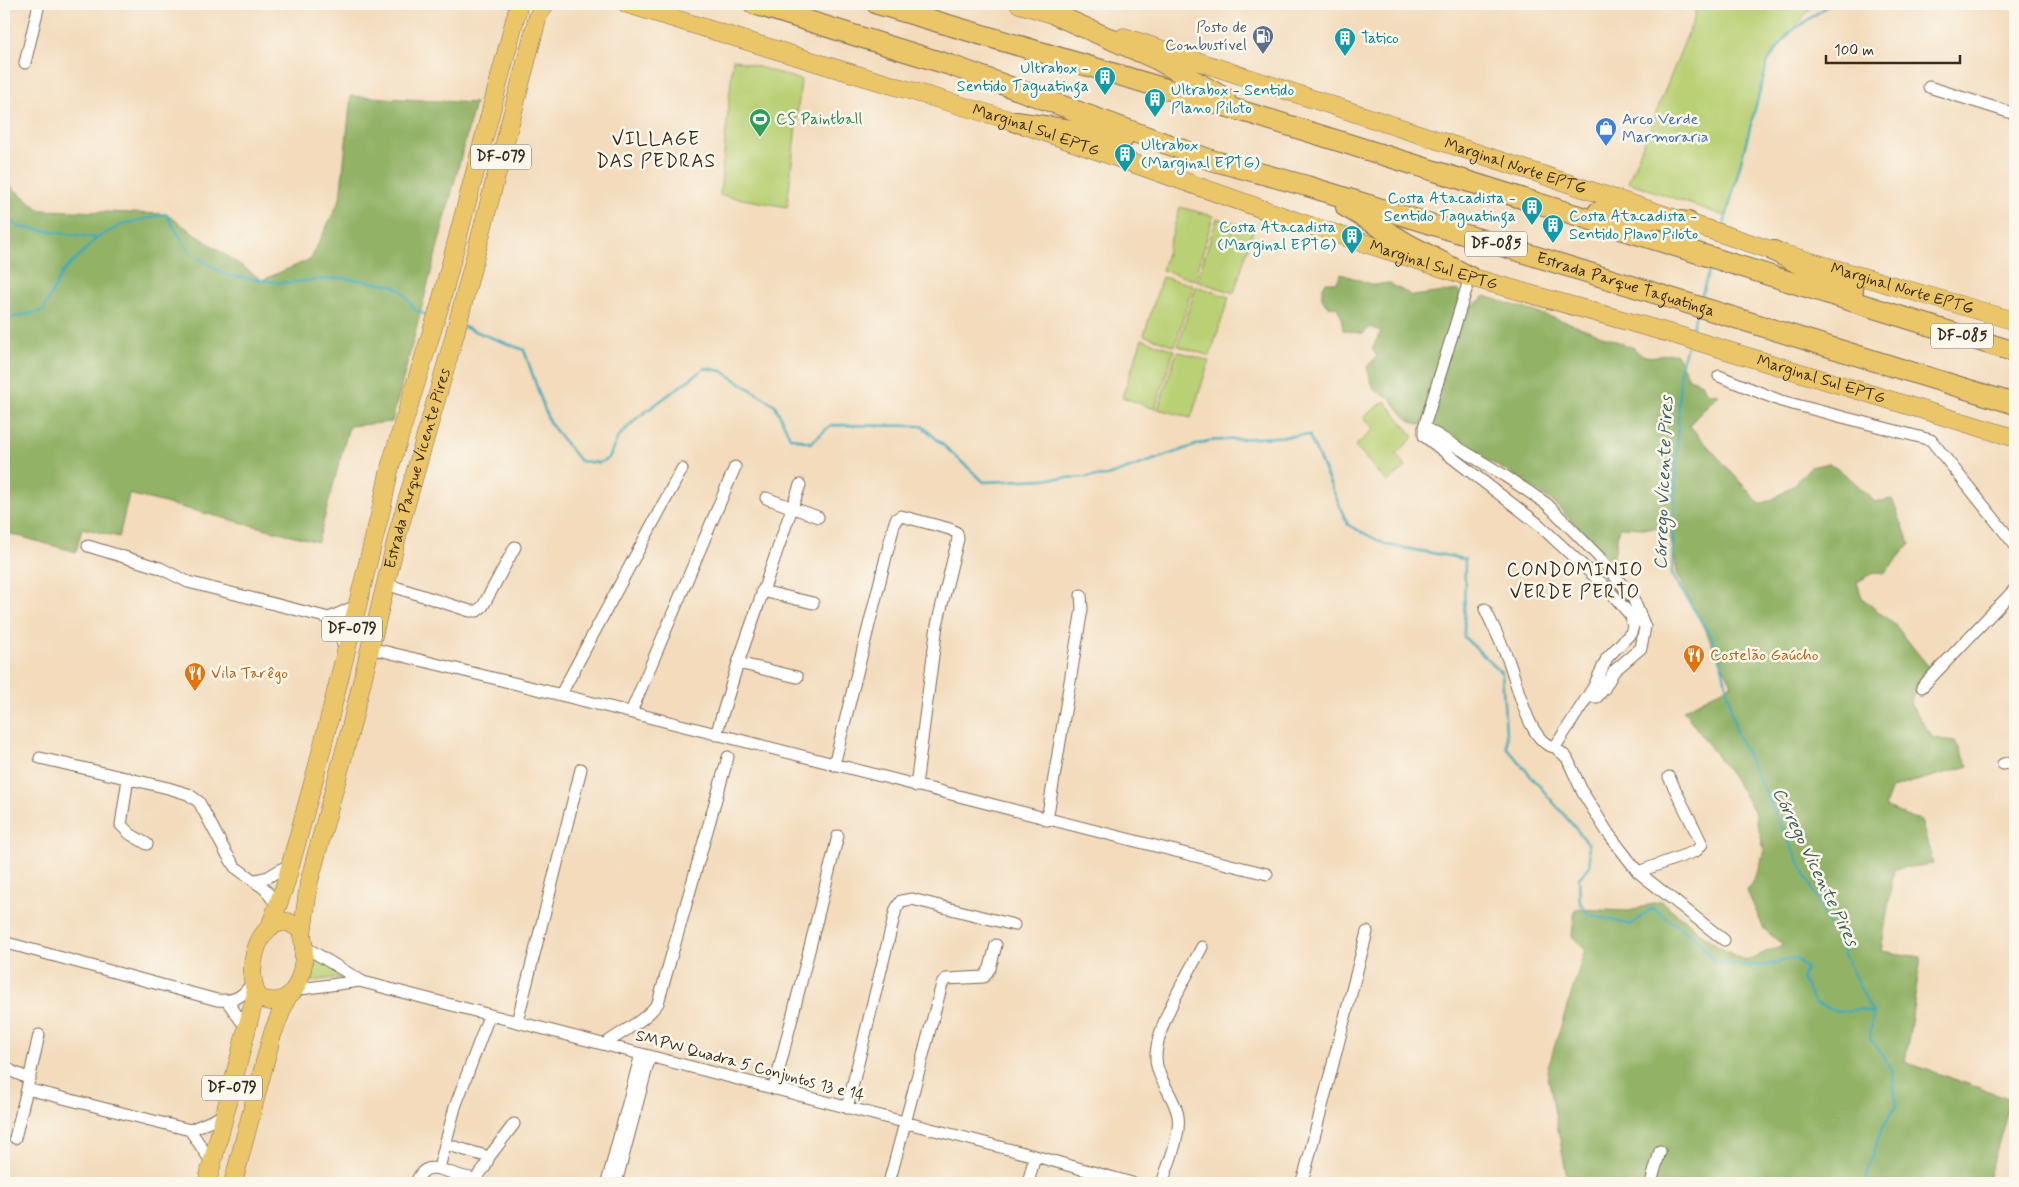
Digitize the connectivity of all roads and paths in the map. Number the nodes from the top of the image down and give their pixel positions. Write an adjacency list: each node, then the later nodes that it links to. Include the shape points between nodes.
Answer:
1 (38, 4): 9 (street)
2 (519, 4): 32 (main road, Estrada Parque Vicente Pires / DF-079, via 440,305 390,467)
3 (545, 4): 34 (main road, Estrada Parque Vicente Pires / DF-079, via 536,23)
4 (627, 4): 13 (main road, Marginal Sul EPTG)
5 (754, 4): 14 (highway, Estrada Parque Taguatinga / DF-085, via 950,65)
6 (877, 4): 12 (highway, DF-085)
7 (1019, 4): 8 (main road, Marginal Norte EPTG)
8 (1056, 15): 12 (highway, via 1156,59); 17 (main road, Marginal Norte EPTG)
9 (25, 63)
10 (1929, 87): 11 (street)
11 (2015, 114)
12 (1255, 115): 16 (highway, DF-085)
13 (1016, 122): 14 (highway, via 1099,134); 19 (main road, Marginal Sul EPTG, via 1299,222)
14 (1211, 160): 15 (highway, Estrada Parque Taguatinga / DF-085)
15 (1307, 186): 19 (highway); 24 (highway, Estrada Parque Taguatinga / DF-085)
16 (1517, 197): 17 (highway, via 1604,213); 20 (highway, DF-085)
17 (1688, 222): 18 (main road, Marginal Norte EPTG)
18 (1774, 251): 20 (highway); 21 (main road, Marginal Norte EPTG)
19 (1470, 277): 25 (street); 26 (main road, Marginal Sul EPTG)
20 (1908, 319): 22 (highway, DF-085)
21 (2015, 321)
22 (2015, 352)
23 (1719, 376): 37 (street, via 1781,400 1931,440)
24 (2015, 404)
25 (1424, 427): 54 (street, via 1424,436 1429,441 1537,523 1608,589 1630,616 1631,633 1608,658); 54 (street, via 1547,504 1598,556 1633,598 1645,627 1641,648 1614,670 1597,696)
26 (1998, 432): 27 (main road, Marginal Sul EPTG); 28 (main road)
27 (2015, 438)
28 (2015, 442)
29 (735, 468): 55 (street)
30 (682, 469): 53 (street)
31 (800, 486): 35 (street)
32 (385, 495): 34 (main road, via 404,496); 45 (main road, Estrada Parque Vicente Pires / DF-079)
33 (766, 498): 35 (street)
34 (407, 505): 40 (main road, Estrada Parque Vicente Pires / DF-079)
35 (792, 508): 36 (street); 42 (street)
36 (818, 517)
37 (2015, 545)
38 (88, 546): 47 (street, via 160,568 188,582)
39 (515, 546): 40 (street, via 477,612)
40 (386, 584): 48 (main road, Estrada Parque Vicente Pires / DF-079)
41 (2015, 589): 52 (street)
42 (762, 592): 44 (street); 50 (street)
43 (1081, 595): 67 (street, via 1082,610)
44 (813, 603)
45 (358, 605): 47 (street); 49 (main road, Estrada Parque Vicente Pires / DF-079)
46 (1485, 609): 57 (street, via 1510,662 1528,718 1546,743)
47 (329, 618): 49 (street, via 344,645)
48 (370, 648): 53 (street); 79 (main road, Estrada Parque Vicente Pires / DF-079, via 309,882)
49 (345, 654): 70 (main road, Estrada Parque Vicente Pires / DF-079)
50 (738, 663): 51 (street); 56 (street)
51 (797, 677)
52 (1922, 687)
53 (562, 694): 55 (street)
54 (1587, 697): 57 (street)
55 (631, 712): 56 (street)
56 (716, 735): 62 (street)
57 (1555, 747): 71 (street, via 1566,758 1608,833)
58 (728, 757): 91 (street, via 658,1003 647,1016)
59 (40, 758): 64 (street)
60 (2015, 761): 61 (street)
61 (2004, 764)
62 (834, 765): 66 (street); 66 (street, via 894,525 901,516 950,529 957,533 958,539 937,625)
63 (581, 769): 88 (street)
64 (128, 778): 69 (street, via 121,825); 73 (street, via 193,797 207,815 235,867)
65 (1669, 778): 71 (street, via 1702,844 1696,851)
66 (916, 786): 67 (street)
67 (1047, 820): 72 (street)
68 (838, 836): 95 (street)
69 (147, 844)
70 (290, 864): 73 (street, via 268,878); 74 (main road, Estrada Parque Vicente Pires / DF-079)
71 (1638, 872): 78 (street)
72 (1267, 874)
73 (255, 880): 74 (street, via 270,893)
74 (278, 907): 76 (main road, Estrada Parque Vicente Pires / DF-079)
75 (1014, 925): 96 (street, via 912,899 901,901 896,909)
76 (270, 927): 79 (main road, via 288,922 300,929); 84 (main road, DF-079, via 256,950)
77 (1367, 932): 118 (street)
78 (1724, 940)
79 (304, 942): 83 (street, SMPW Quadra 5 Conjuntos 13 e 14); 85 (main road, DF-079, via 303,967)
80 (7, 943): 86 (street)
81 (996, 945): 99 (street, via 984,977 946,979 942,984)
82 (1202, 946): 117 (street, via 1169,1012 1156,1050 1158,1068 1178,1118 1178,1132)
83 (360, 981): 85 (street, SMPW Quadra 5 Conjuntos 13 e 14); 87 (street, SMPW Quadra 5 Conjuntos 13 e 14)
84 (254, 987): 85 (main road, via 258,997 272,1003 278,1003); 86 (street); 90 (main road, DF-079)
85 (290, 994): 110 (main road, DF-079, via 272,1035)
86 (227, 1002): 90 (street, via 244,1025)
87 (489, 1016): 88 (street, SMPW Quadra 5 Conjuntos 13 e 14); 103 (street)
88 (517, 1022): 91 (street, SMPW Quadra 5 Conjuntos 13 e 14)
89 (40, 1035): 94 (street)
90 (246, 1038): 97 (main road, DF-079)
91 (605, 1044): 92 (street, SMPW Quadra 5 Conjuntos 13 e 14)
92 (646, 1055): 95 (street, SMPW Quadra 5 Conjuntos 13 e 14); 98 (street)
93 (4, 1064): 94 (street)
94 (29, 1084): 101 (street); 102 (street)
95 (774, 1089): 96 (street, SMPW Quadra 5 Conjuntos 13 e 14)
96 (847, 1108): 99 (street, SMPW Quadra 5 Conjuntos 13 e 14)
97 (226, 1112): 101 (street); 107 (main road, DF-079)
98 (628, 1121): 112 (street); 113 (street)
99 (904, 1123): 105 (street, SMPW Quadra 5 Conjuntos 13 e 14); 114 (street)
100 (514, 1124): 106 (street)
101 (190, 1130): 107 (street)
102 (14, 1138)
103 (445, 1144): 106 (street); 108 (street)
104 (1660, 1151): 119 (street)
105 (1035, 1156): 115 (street); 116 (street, SMPW Quadra 5 Conjuntos 13 e 14)
106 (489, 1157): 108 (street, via 486,1167 476,1178)
107 (212, 1163): 109 (main road, DF-079)
108 (439, 1168): 111 (street, via 424,1170)
109 (207, 1183)
110 (233, 1183)
111 (416, 1183)
112 (607, 1183)
113 (616, 1183)
114 (889, 1183)
115 (1028, 1183)
116 (1132, 1183)
117 (1162, 1183)
118 (1301, 1183)
119 (1652, 1183)

